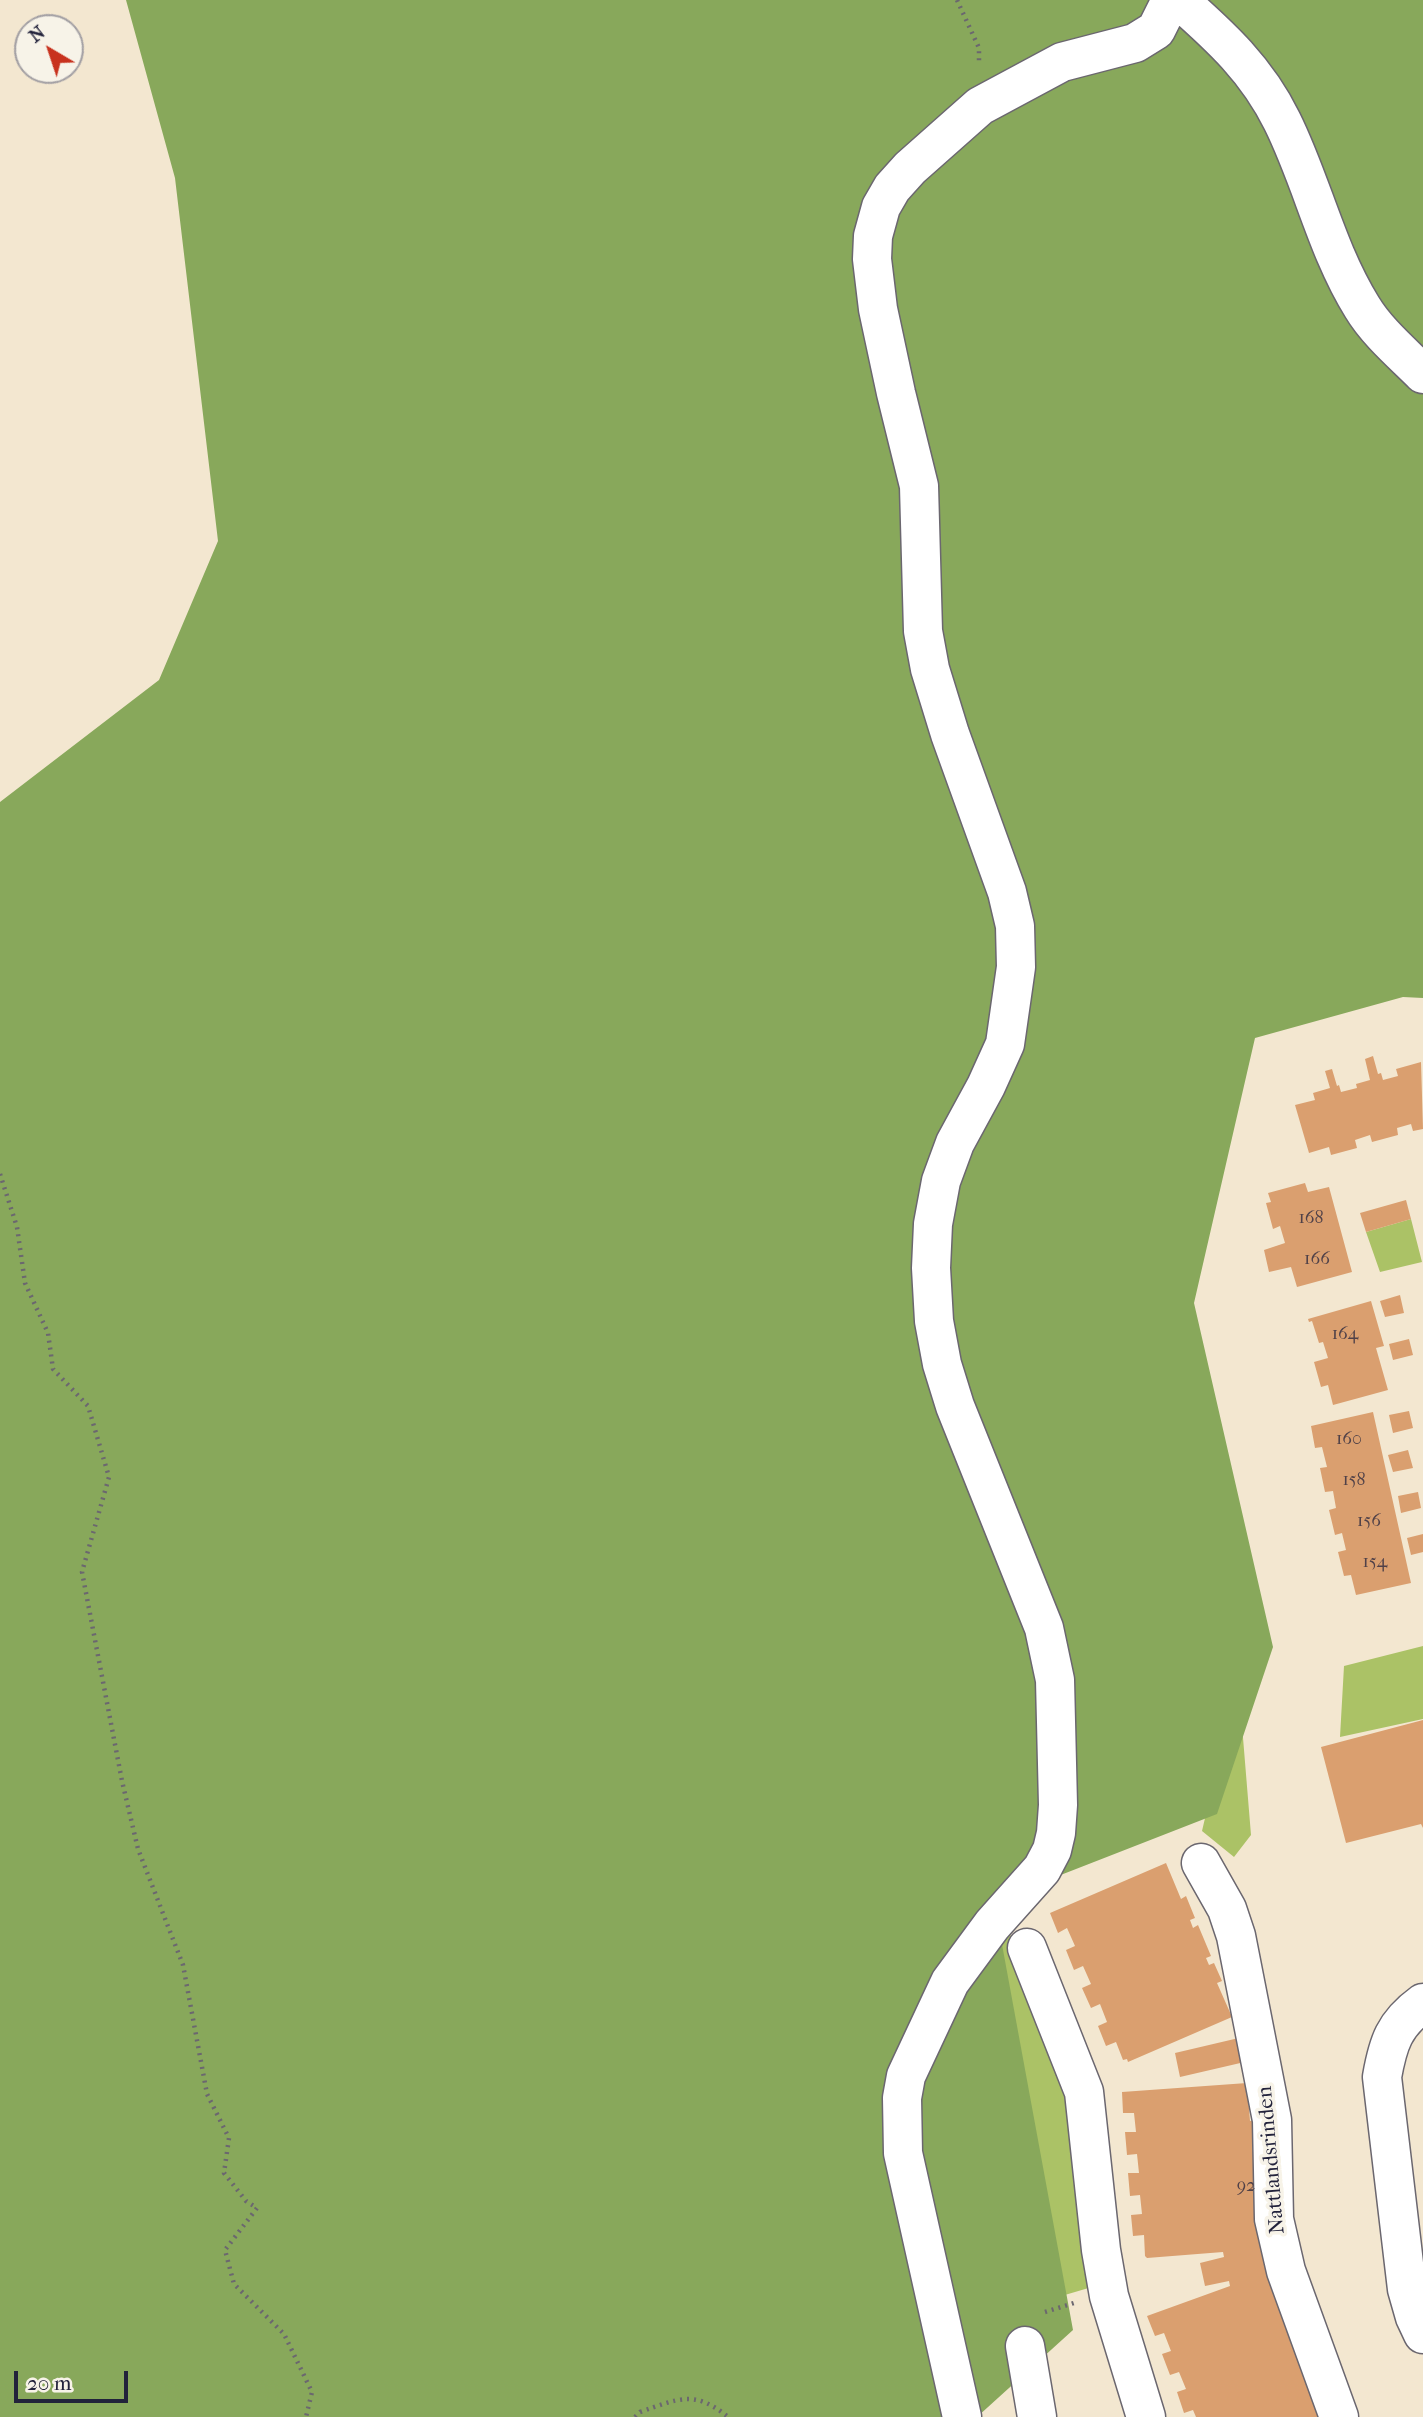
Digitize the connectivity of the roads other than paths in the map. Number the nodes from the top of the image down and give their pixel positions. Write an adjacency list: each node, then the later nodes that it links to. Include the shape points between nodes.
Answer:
1 (1171, 0): 9 (street, via 1156,30 1135,43 1062,62 980,106 892,188 873,236 881,321 919,486 923,631 930,669 1015,926 1016,967 1005,1044 941,1181 933,1224 934,1321 955,1406 1044,1628 1055,1680 1058,1805 1052,1850 1042,1869 950,1982 906,2077 902,2098 903,2153)
2 (1179, 0): 3 (street, via 1229,44 1254,76 1281,119 1331,245 1363,309)
3 (1423, 374)
4 (1201, 1863): 12 (street, Nattlandsrinden, via 1227,1909 1236,1936 1272,2120 1275,2219 1286,2271)
5 (1027, 1948): 11 (street, via 1084,2092 1109,2296)
6 (1423, 2003): 7 (street, via 1394,2032 1382,2077 1407,2289)
7 (1423, 2334)
8 (1025, 2346): 10 (street)
9 (962, 2417)
10 (1037, 2417)
11 (1146, 2417)
12 (1339, 2417)

